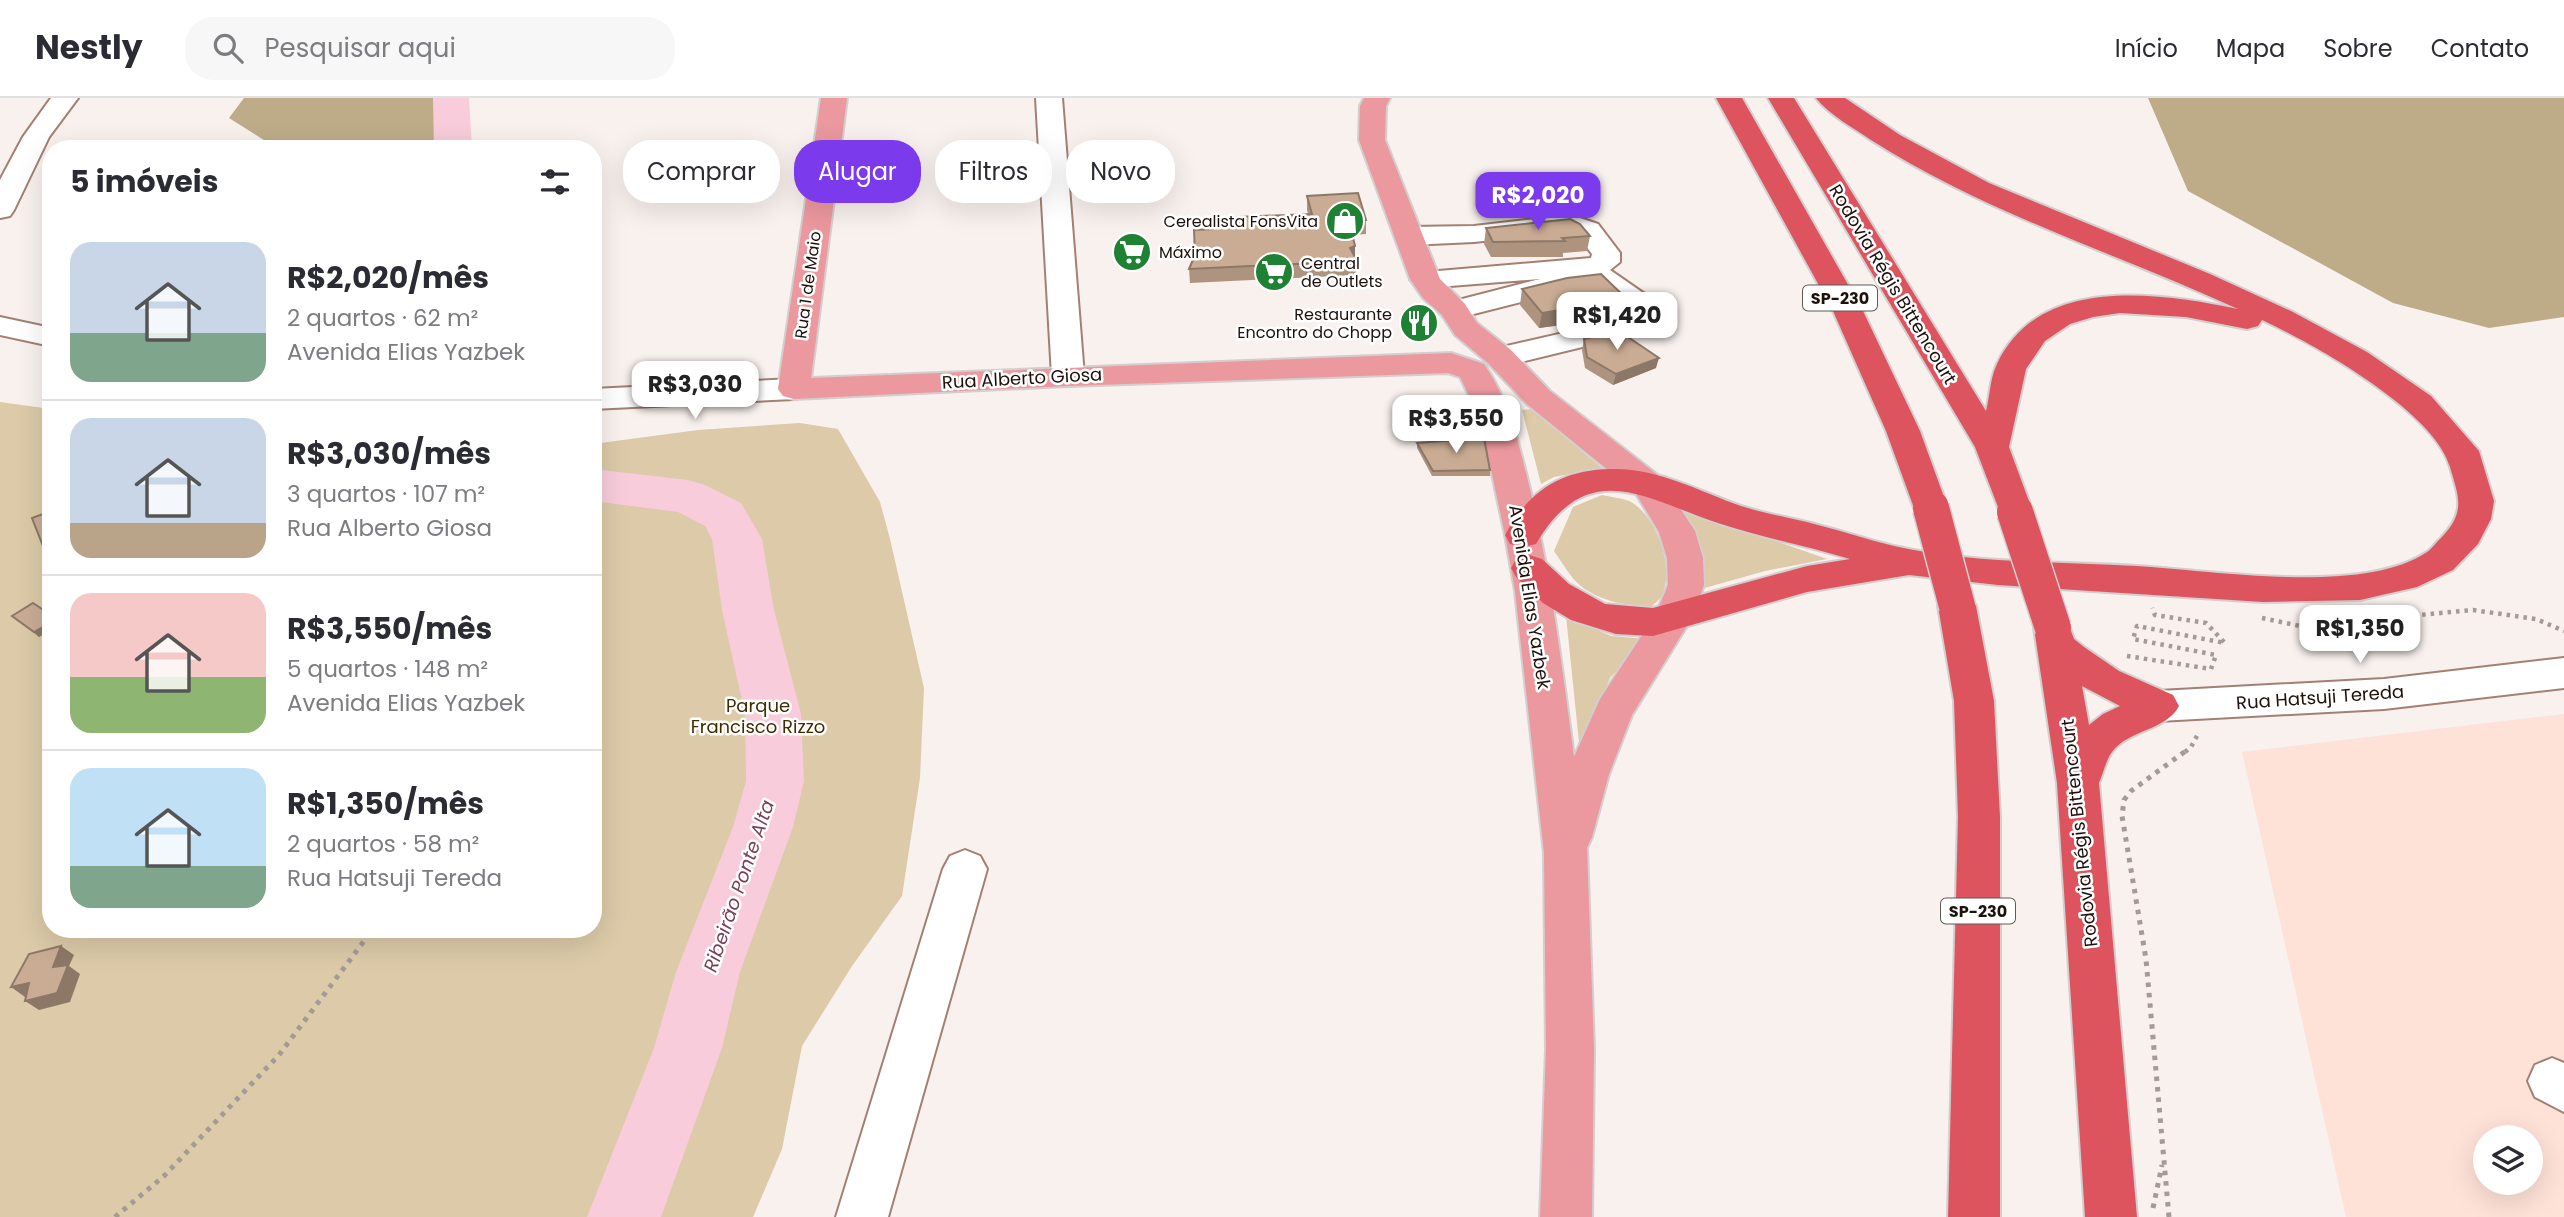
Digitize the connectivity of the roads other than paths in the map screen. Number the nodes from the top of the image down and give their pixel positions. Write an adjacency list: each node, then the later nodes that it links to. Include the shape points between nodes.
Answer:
1 (65, 98): 8 (street, via 31,143)
2 (834, 98): 18 (main road, Rua 1 de Maio)
3 (1049, 98): 17 (street)
4 (1729, 98): 33 (highway, SP-230, bridge, via 1853,321 1903,431 1931,508 1957,606 1974,701 1979,817)
5 (1781, 98): 20 (highway, Rodovia Régis Bittencourt / SP-230)
6 (1829, 98): 14 (highway, via 1899,145 1999,199 2199,281)
7 (1373, 101): 9 (main road, Avenida Elias Yazbek, via 1373,140)
8 (0, 210)
9 (1409, 236): 10 (main road, Avenida Elias Yazbek); 10 (street, via 1571,223 1588,230 1605,253 1605,262 1596,266)
10 (1425, 279): 11 (main road, Avenida Elias Yazbek)
11 (1460, 319): 15 (main road, Avenida Elias Yazbek); 15 (street, via 1563,282 1605,278 1651,312 1653,320 1644,325); 16 (main road, via 1464,349)
12 (0, 326): 13 (street)
13 (42, 335)
14 (2313, 336): 20 (highway, via 2177,307 2137,304 2082,310 2030,335 2013,362); 23 (highway, via 2404,388 2441,424 2468,464 2478,505 2463,540 2431,567 2406,578 2329,590 2104,579)
15 (1500, 357): 21 (main road, Avenida Elias Yazbek, via 1539,398)
16 (1451, 363): 17 (main road, Rua Alberto Giosa); 22 (main road, Avenida Elias Yazbek, via 1473,371 1487,396 1503,439)
17 (1068, 376): 18 (main road, Rua Alberto Giosa)
18 (794, 389): 19 (street, Rua Alberto Giosa)
19 (602, 399)
20 (1992, 447): 25 (highway, Rodovia Régis Bittencourt / SP-230, bridge)
21 (1647, 484): 22 (highway, via 1606,480 1571,487 1544,502 1531,516); 23 (highway, via 1737,517); 24 (main road, Avenida Elias Yazbek, via 1677,531 1685,558 1686,585)
22 (1526, 552): 24 (highway, via 1548,589 1584,613 1630,623); 29 (main road, Avenida Elias Yazbek)
23 (1914, 563): 24 (highway, via 1807,579)
24 (1674, 616): 29 (main road, Avenida Elias Yazbek, via 1614,710 1588,774)
25 (2055, 637): 27 (highway, via 2082,669); 28 (highway, Rodovia Régis Bittencourt / SP-230)
26 (2564, 673): 27 (street, Rua Hatsuji Tereda, via 2384,694)
27 (2160, 706): 28 (highway, via 2117,724 2096,742)
28 (2078, 783): 34 (highway, Rodovia Régis Bittencourt / SP-230)
29 (1566, 853): 32 (main road, Avenida Elias Yazbek, via 1570,1049)
30 (965, 869): 31 (street)
31 (862, 1217)
32 (1566, 1217)
33 (1974, 1217)
34 (2111, 1217)

